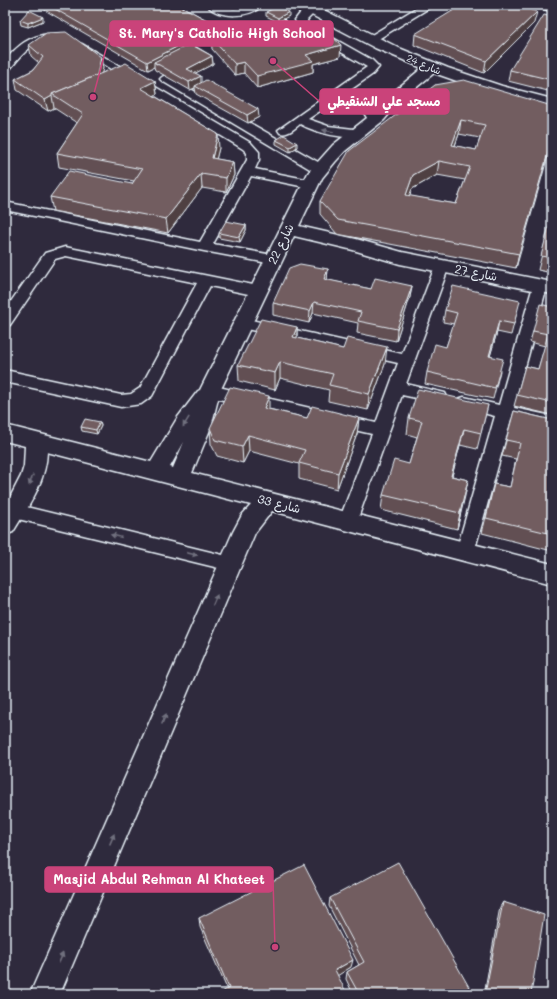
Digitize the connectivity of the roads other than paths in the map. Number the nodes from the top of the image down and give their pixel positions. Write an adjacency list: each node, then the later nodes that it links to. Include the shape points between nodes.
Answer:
1 (212, 5): 2 (lane, via 230,13)
2 (257, 5)
3 (429, 5): 7 (lane)
4 (545, 5): 6 (street)
5 (308, 7): 7 (street, شارع 24); 12 (lane, via 302,20 303,26 372,64 372,70)
6 (552, 7)
7 (371, 39): 8 (street, شارع 24)
8 (433, 67): 10 (street, شارع 24); 15 (street, شارع 22, via 396,97)
9 (5, 68): 19 (lane, via 30,41 50,36 69,39 251,149 254,156)
10 (447, 73): 13 (street, شارع 24, via 493,89); 15 (street, شارع 22)
11 (166, 79): 18 (lane)
12 (336, 95): 14 (lane); 15 (lane, via 354,98 367,105)
13 (552, 104)
14 (300, 119): 16 (lane); 17 (lane, one-way to 14, via 330,132 318,129)
15 (376, 119): 17 (street, شارع 22)
16 (284, 130)
17 (358, 133): 18 (street, شارع 22, via 339,148)
18 (320, 169): 20 (street, شارع 22)
19 (246, 171): 20 (lane); 23 (lane)
20 (310, 184): 22 (street, شارع 22)
21 (5, 206): 23 (lane)
22 (285, 235): 24 (street, شارع 22); 25 (street, شارع 27, via 353,253)
23 (204, 247): 24 (lane)
24 (273, 259): 28 (street, شارع 22)
25 (442, 266): 27 (street, شارع 27); 31 (lane)
26 (206, 280): 28 (lane); 29 (lane, via 73,252 61,252 50,256); 32 (lane, via 146,392 135,400 120,401)
27 (546, 287): 35 (lane)
28 (258, 291): 30 (street, شارع 22)
29 (5, 321)
30 (242, 323): 31 (lane); 34 (street, شارع 22)
31 (407, 360): 33 (lane)
32 (5, 376)
33 (397, 388): 35 (lane); 37 (lane)
34 (210, 391): 37 (lane); 40 (street, شارع 22, one-way to 40, via 192,411); 41 (street, شارع 22, via 201,427)
35 (504, 412): 36 (lane); 45 (lane)
36 (552, 422)
37 (381, 430): 44 (lane)
38 (5, 433): 39 (street, شارع 33)
39 (36, 441): 40 (street, شارع 33); 43 (street, one-way to 43, via 37,457 34,472 29,486)
40 (156, 472): 41 (street, شارع 33)
41 (179, 478): 42 (street, شارع 33)
42 (267, 501): 44 (street, شارع 33); 46 (street, via 250,521)
43 (9, 518): 46 (lane, via 154,545)
44 (348, 521): 45 (street, شارع 33)
45 (465, 552): 47 (street, شارع 33)
46 (231, 564): 48 (street, one-way to 46)
47 (552, 574)
48 (45, 994)

